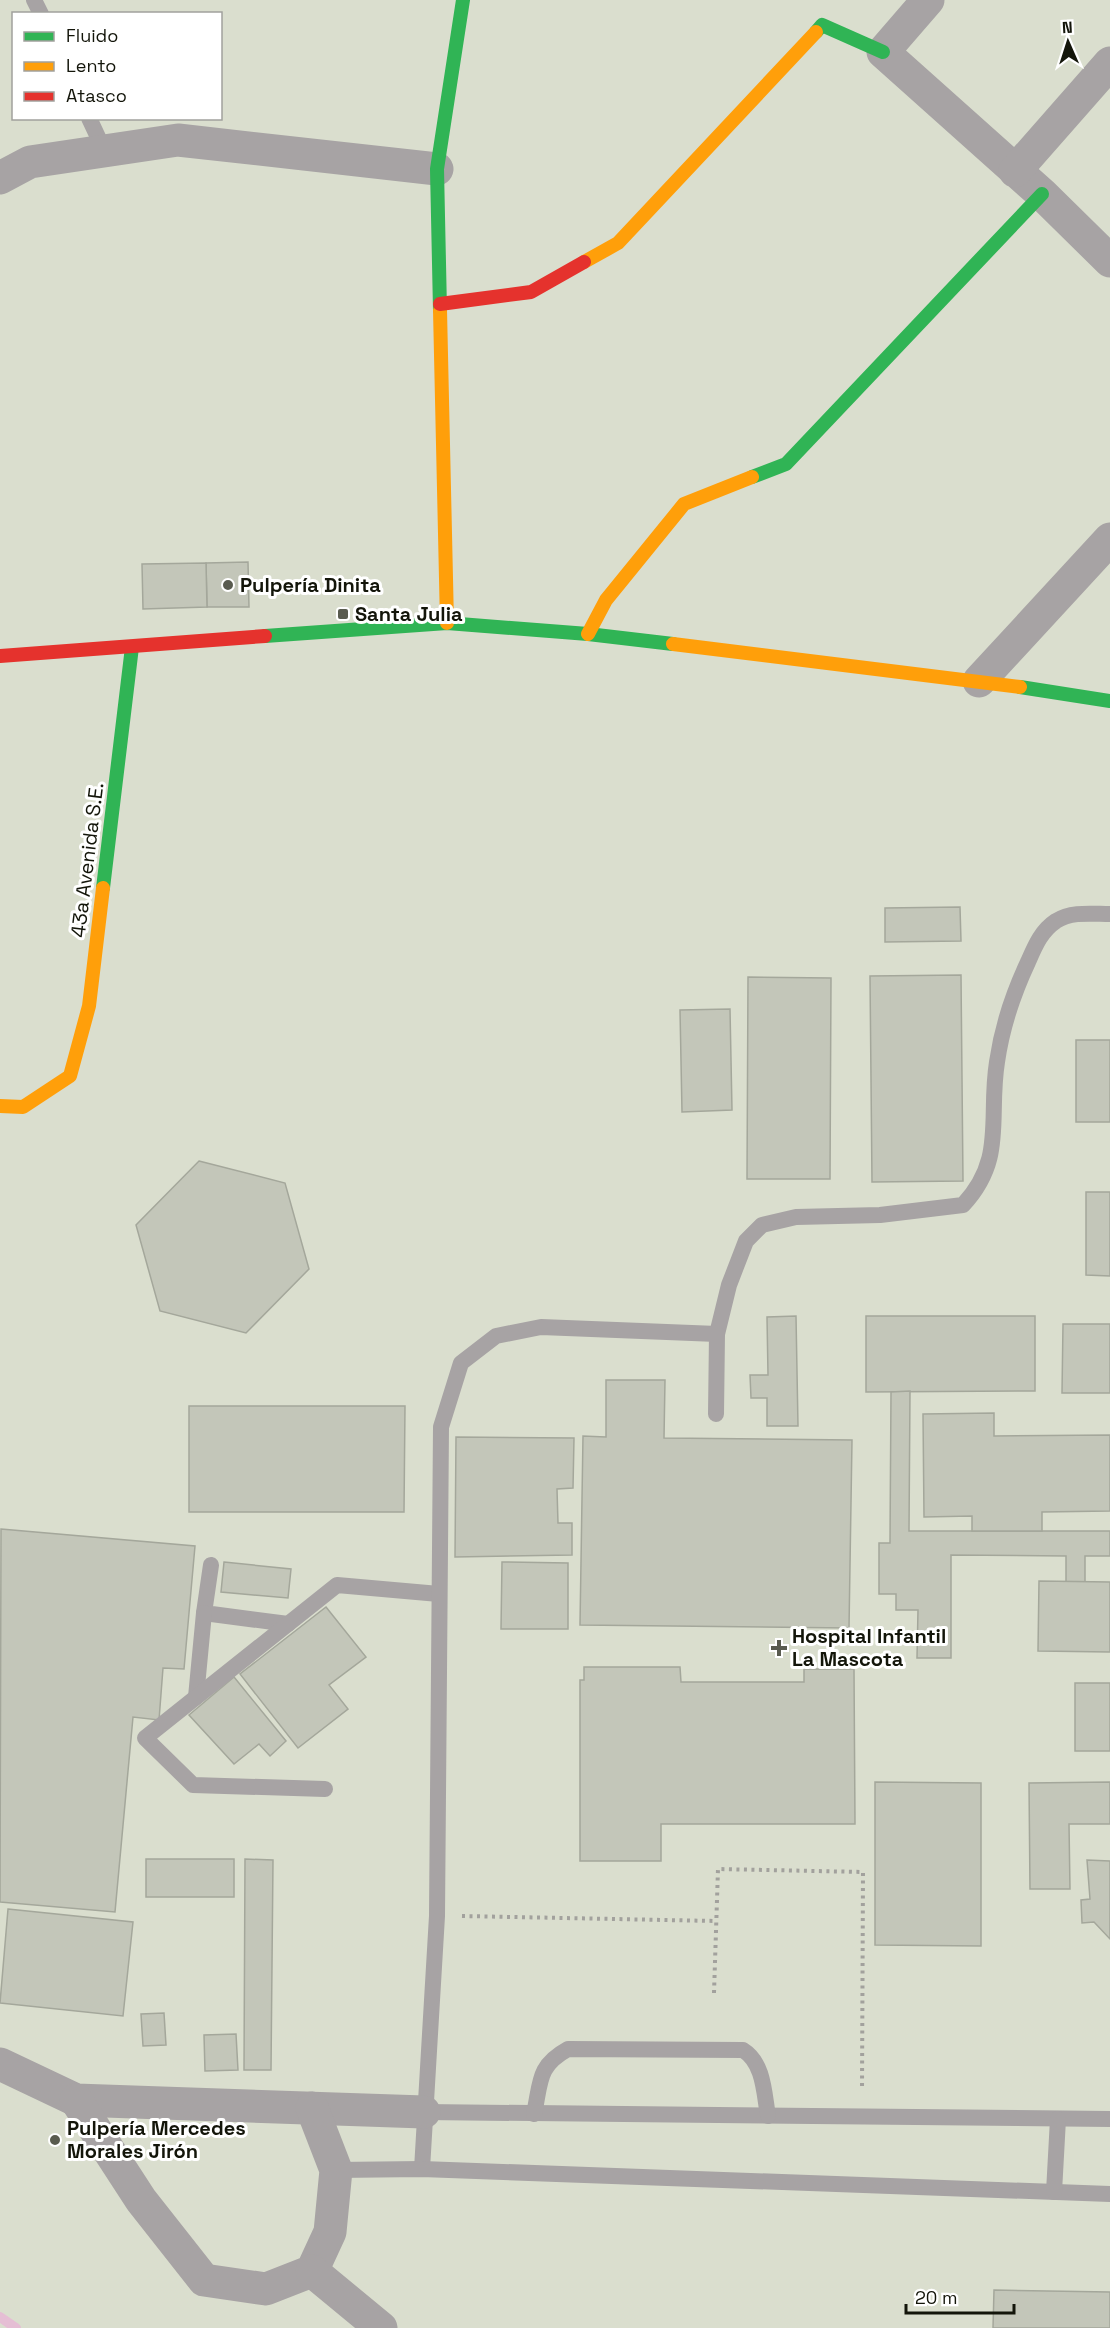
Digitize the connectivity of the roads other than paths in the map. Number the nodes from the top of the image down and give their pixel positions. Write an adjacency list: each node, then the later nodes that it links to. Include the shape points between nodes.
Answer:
1 (463, 0): 7 (street)
2 (928, 0): 3 (street)
3 (883, 52): 8 (street); 12 (street, via 822,25 618,243 531,292)
4 (1110, 63): 8 (street)
5 (90, 120): 6 (lane)
6 (104, 150): 7 (street, via 178,140); 9 (street, via 30,162)
7 (437, 169): 12 (street)
8 (1015, 171): 10 (street)
9 (0, 178)
10 (1042, 194): 11 (street); 15 (street, via 786,464 684,504 606,600)
11 (1110, 261)
12 (440, 304): 14 (street)
13 (1110, 539): 18 (street)
14 (447, 623): 15 (street); 16 (street)
15 (588, 634): 18 (street)
16 (132, 647): 17 (street); 21 (street, 43a Avenida S.E., via 89,1006 70,1076 23,1107)
17 (0, 656)
18 (979, 681): 19 (street)
19 (1110, 701)
20 (1110, 914): 22 (lane, via 1077,914 1057,920 1041,934 1012,994 997,1063 991,1158 977,1190 963,1205 880,1215 796,1217 762,1225 746,1241 729,1285)
21 (0, 1106)
22 (717, 1334): 23 (lane); 25 (lane, via 541,1327 496,1336 461,1363 441,1426)
23 (716, 1414)
24 (211, 1565): 26 (lane)
25 (439, 1594): 27 (lane, via 337,1585); 33 (lane, via 437,1916)
26 (204, 1613): 27 (lane); 28 (lane)
27 (288, 1624): 28 (lane)
28 (196, 1697): 29 (lane, via 146,1738 193,1785)
29 (325, 1789)
30 (0, 2064): 31 (street)
31 (75, 2100): 32 (street); 42 (street, via 141,2200 204,2280 266,2289)
32 (312, 2108): 33 (street); 39 (street)
33 (424, 2112): 34 (lane); 38 (lane)
34 (534, 2114): 35 (lane); 35 (lane, via 544,2070 550,2060 568,2049 743,2050 757,2062)
35 (768, 2116): 36 (lane)
36 (1058, 2119): 37 (lane); 40 (lane)
37 (1110, 2119)
38 (422, 2169): 39 (lane); 40 (lane)
39 (336, 2170): 42 (street, via 330,2232)
40 (1054, 2192): 41 (lane)
41 (1110, 2194)
42 (312, 2271): 43 (street)
43 (381, 2328)

